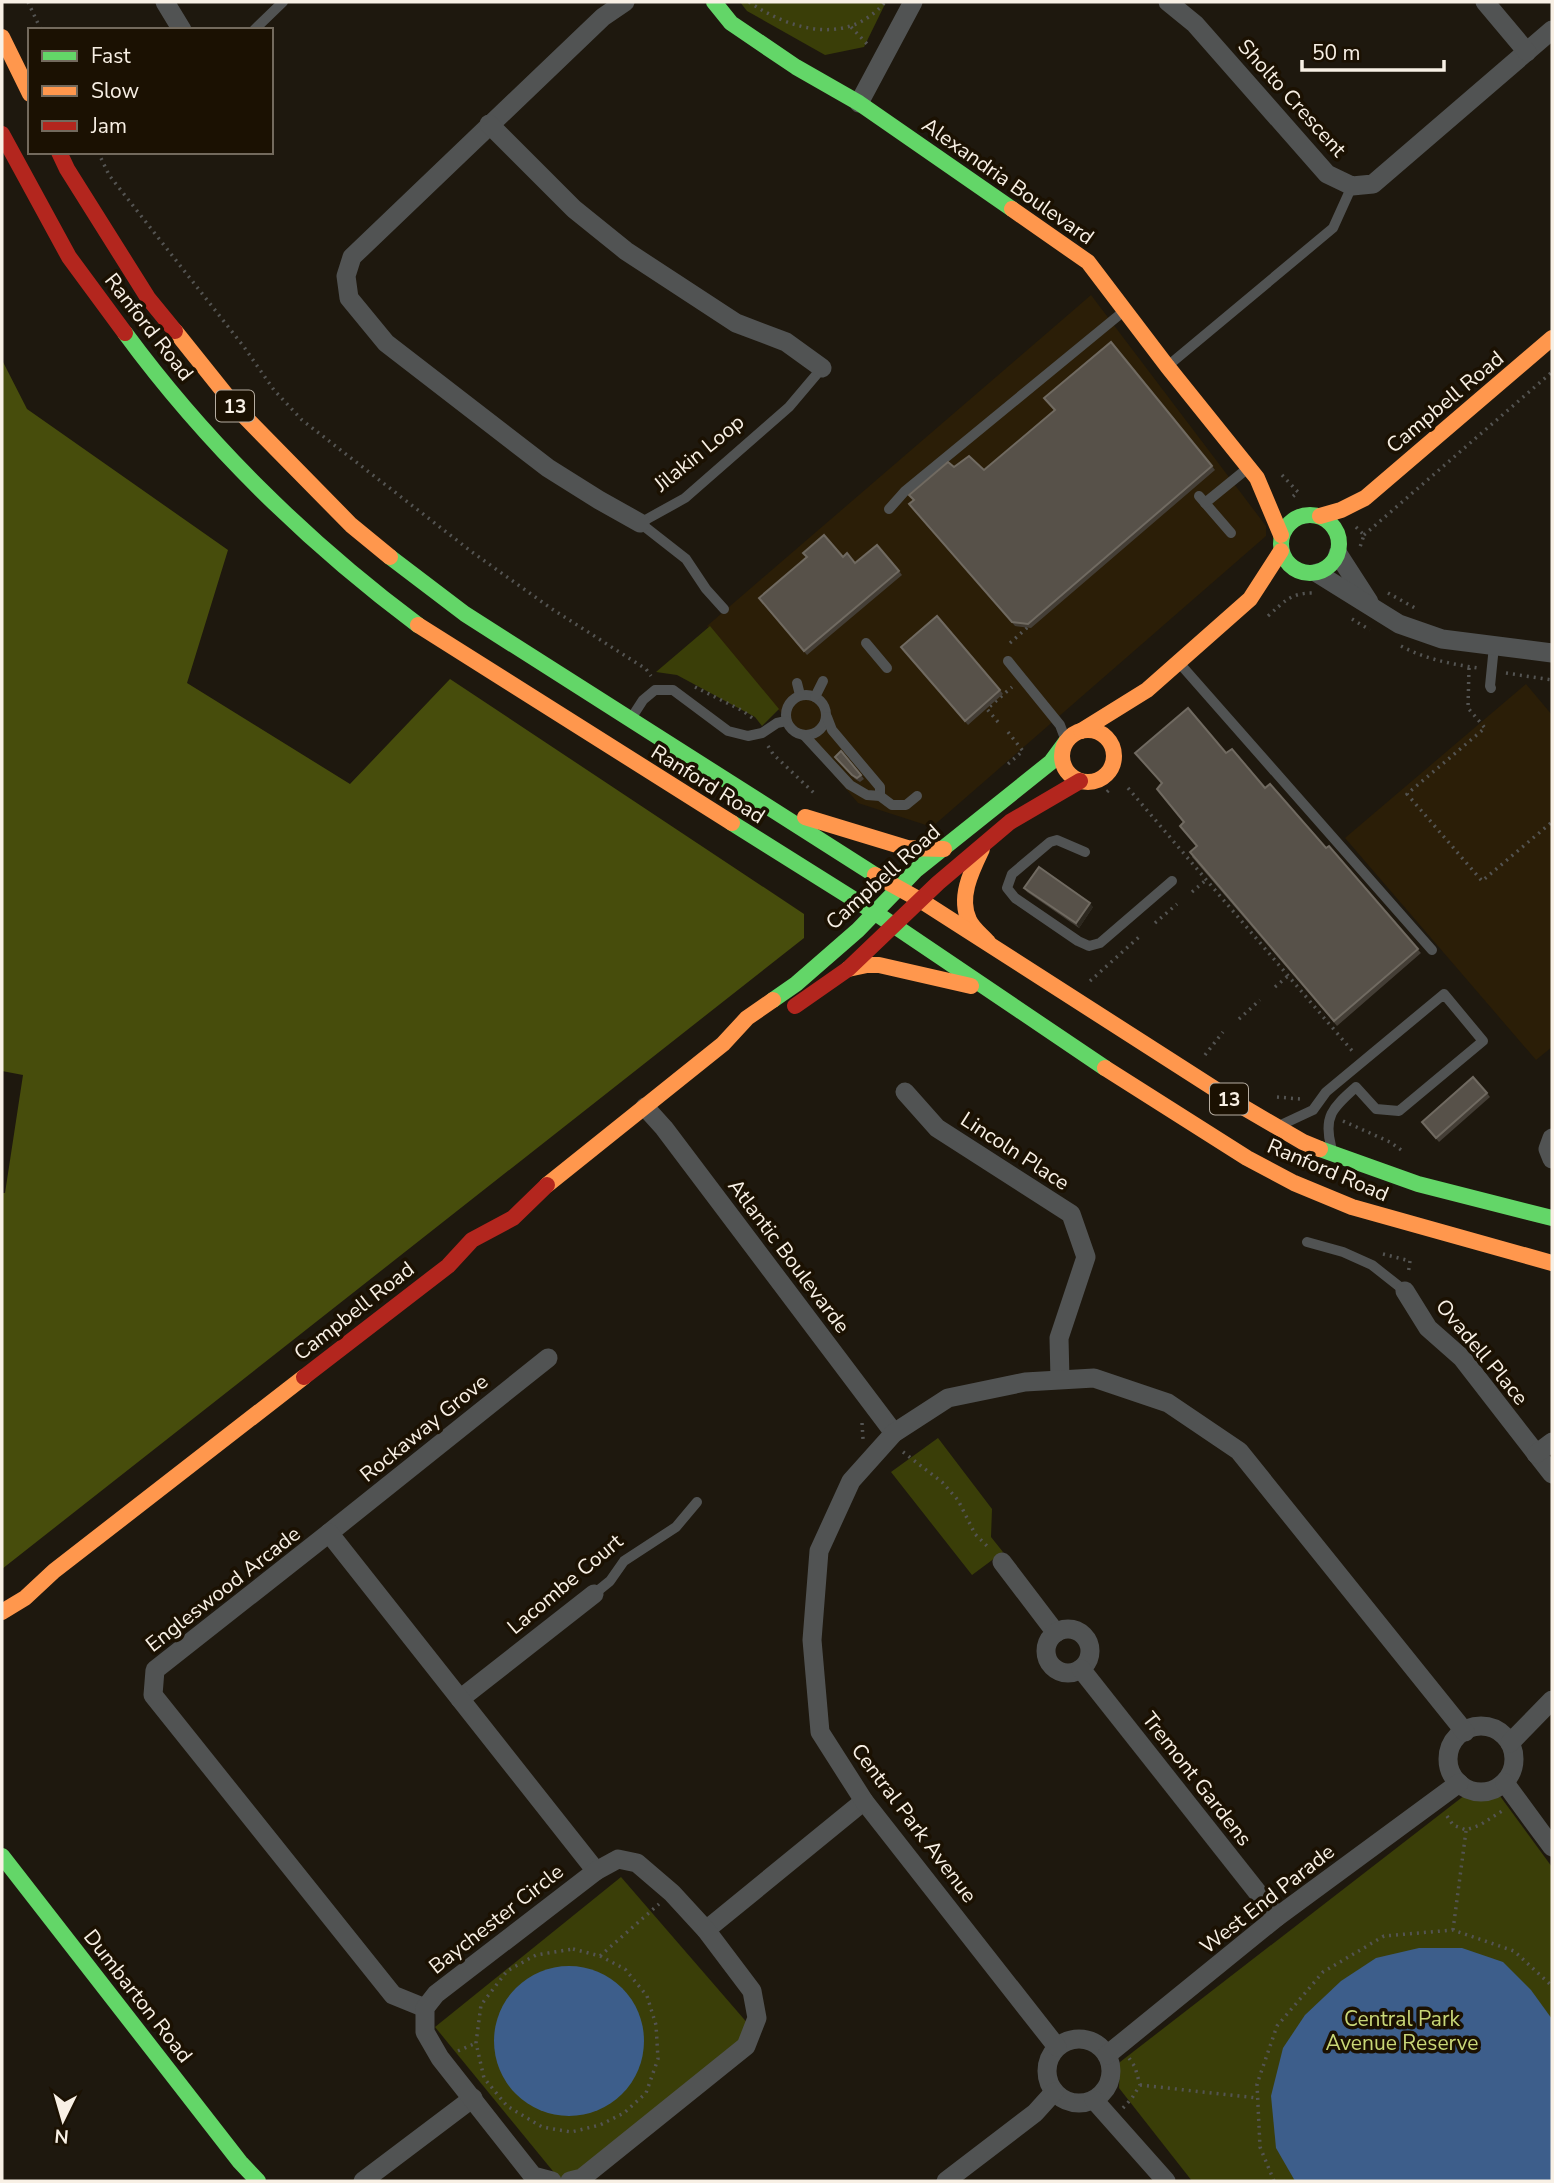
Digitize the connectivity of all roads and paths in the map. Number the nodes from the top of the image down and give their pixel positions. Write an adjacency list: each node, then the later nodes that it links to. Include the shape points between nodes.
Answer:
1 (28, 2): 12 (path)
2 (165, 2): 13 (street)
3 (284, 2): 14 (lane)
4 (625, 2): 21 (street, via 603,17)
5 (714, 2): 20 (street, Alexandria Boulevard, via 732,23)
6 (749, 2): 11 (path, via 795,25 828,30)
7 (885, 2): 11 (path, via 875,14)
8 (913, 2): 18 (street)
9 (1168, 2): 25 (street, Sholto Crescent, via 1195,24 1327,174)
10 (1485, 2): 17 (street)
11 (851, 27): 18 (path)
12 (40, 28)
13 (181, 28)
14 (256, 28)
15 (1552, 30): 17 (street, Sholto Crescent)
16 (2, 37): 19 (street)
17 (1527, 51): 25 (street, Sholto Crescent, via 1373,184)
18 (884, 56): 20 (street)
19 (28, 90)
20 (859, 103): 26 (street, Alexandria Boulevard, via 1088,262)
21 (489, 124): 29 (street, Jilakin Loop, via 574,209 626,251 736,323 786,342); 35 (street, via 352,257 346,276 349,298 386,343 484,420 548,468)
22 (2, 134): 85 (street, Ranford Road / 13, via 69,257 159,379 262,491 373,591 428,632)
23 (60, 154): 69 (street, Ranford Road / 13, via 148,298 239,411 351,525 465,614)
24 (99, 154): 56 (path, via 109,174 274,390 302,420 552,609 646,669 650,676)
25 (1352, 186): 28 (lane, via 1333,228)
26 (1125, 310): 28 (street, Alexandria Boulevard); 33 (lane)
27 (1552, 338): 32 (street, Campbell Road)
28 (1167, 366): 31 (street, Alexandria Boulevard)
29 (822, 368): 35 (lane, Jilakin Loop, via 789,407 685,498)
30 (1552, 372): 36 (path)
31 (1253, 473): 34 (street, Alexandria Boulevard, via 1286,502); 37 (lane, via 1202,500); 38 (street, Alexandria Boulevard)
32 (1365, 498): 34 (street, Campbell Road); 36 (street, Campbell Road)
33 (889, 509)
34 (1313, 516): 38 (street, Campbell Road, via 1290,522); 39 (street, via 1333,526)
35 (640, 523): 44 (lane, via 686,559)
36 (1358, 530): 39 (street, Campbell Road); 41 (path, via 1366,565)
37 (1231, 533)
38 (1281, 543): 40 (street, via 1289,565); 43 (street, Campbell Road)
39 (1339, 549): 40 (street, Campbell Road, via 1326,569); 41 (street)
40 (1312, 573): 41 (street); 43 (street, Campbell Road)
41 (1344, 580): 46 (path, via 1323,596 1292,596); 50 (street, via 1373,609 1399,624 1442,639)
42 (1388, 593): 45 (path)
43 (1250, 599): 53 (street, Campbell Road)
44 (724, 609)
45 (1418, 610)
46 (1262, 620)
47 (1030, 625): 49 (path)
48 (866, 643): 55 (lane)
49 (1010, 643)
50 (1494, 646): 51 (street); 61 (lane)
51 (1552, 653)
52 (1008, 661): 70 (lane, via 1034,701)
53 (1178, 662): 62 (street, Campbell Road); 102 (lane)
54 (1469, 667): 87 (path, via 1468,708 1485,728 1407,794 1482,881)
55 (887, 668)
56 (662, 676)
57 (823, 681): 64 (lane)
58 (685, 682): 73 (path, via 752,717)
59 (1017, 682): 68 (path, via 987,709)
60 (797, 683): 63 (lane)
61 (1491, 688)
62 (1147, 690): 66 (street, Campbell Road); 71 (street, Campbell Road)
63 (800, 695): 64 (lane); 67 (lane, via 787,708)
64 (815, 697): 65 (lane, via 824,705)
65 (826, 716): 75 (lane, via 816,732); 83 (lane, via 832,730 880,787)
66 (1130, 717)
67 (786, 720): 73 (lane); 75 (lane)
68 (998, 722)
69 (630, 724): 73 (lane, via 643,699 655,690 673,690 728,732); 86 (street, Ranford Road / 13)
70 (1059, 725): 71 (lane); 76 (lane)
71 (1080, 731): 76 (street); 77 (street, via 1106,737)
72 (1008, 732): 78 (path, via 1023,751)
73 (762, 733): 82 (path, via 774,754)
74 (1122, 733): 77 (street)
75 (804, 735): 83 (lane, via 850,785 867,795)
76 (1065, 742): 80 (street, via 1065,770); 89 (street, Campbell Road, via 1051,762)
77 (1114, 753): 80 (street, via 1105,776)
78 (1001, 771)
79 (675, 773): 85 (lane)
80 (1080, 781): 88 (street, Campbell Road)
81 (1128, 788): 91 (path)
82 (814, 793)
83 (880, 796): 84 (lane, via 892,806 906,805)
84 (917, 796)
85 (689, 797): 97 (street, Ranford Road / 13)
86 (767, 805): 89 (street, via 907,848); 93 (street, Ranford Road / 13)
87 (1552, 822)
88 (987, 841): 95 (street, Campbell Road); 101 (street, Campbell Road, via 967,887 966,911)
89 (944, 849): 93 (street, Campbell Road)
90 (1085, 852): 92 (lane, via 1058,840 1049,842 1012,874 1007,888 1015,898 1089,946 1100,943)
91 (1206, 880): 94 (path); 104 (path)
92 (1172, 881)
93 (899, 887): 95 (street, Ranford Road / 13); 97 (street, Campbell Road)
94 (1192, 892)
95 (920, 900): 99 (street, Campbell Road); 101 (street, Ranford Road / 13)
96 (1177, 904): 98 (path)
97 (874, 912): 99 (street, Ranford Road / 13); 113 (street, Campbell Road, via 796,984 747,1018)
98 (1155, 923)
99 (894, 926): 103 (street, Campbell Road); 107 (street, Ranford Road / 13)
100 (1139, 937): 105 (path)
101 (993, 948): 118 (street, Ranford Road / 13)
102 (1432, 950)
103 (848, 969): 107 (street, via 879,965); 109 (street, Campbell Road)
104 (1288, 976): 106 (path); 115 (path)
105 (1090, 981)
106 (1275, 988)
107 (993, 991): 126 (street, Ranford Road / 13, via 1202,1131 1293,1183 1352,1207)
108 (1260, 1000): 110 (path)
109 (782, 1015)
110 (1238, 1018)
111 (760, 1030): 113 (street, Campbell Road)
112 (1223, 1032): 114 (path)
113 (728, 1040): 117 (street, Campbell Road)
114 (1205, 1055)
115 (1362, 1062): 118 (lane, via 1326,1092 1313,1110); 120 (lane, via 1444,994 1483,1041 1399,1111 1376,1110 1356,1087 1333,1110 1327,1130)
116 (905, 1092): 129 (street, Lincoln Place, via 937,1128 1071,1214 1086,1257 1059,1338)
117 (645, 1107): 130 (street, Atlantic Boulevarde); 138 (street, Campbell Road, via 554,1178 513,1218 472,1240 448,1266)
118 (1276, 1127): 120 (street, Ranford Road / 13)
119 (1552, 1138): 121 (street, via 1548,1149)
120 (1333, 1155): 122 (street, Ranford Road / 13, via 1418,1184)
121 (1552, 1159)
122 (1552, 1218)
123 (1307, 1242): 127 (lane, via 1372,1265)
124 (1400, 1246): 125 (path)
125 (1397, 1258)
126 (1552, 1263)
127 (1405, 1291): 132 (street, Ovadell Place, via 1428,1328 1462,1359)
128 (548, 1358): 135 (street, Rockaway Grove)
129 (1060, 1379): 130 (street, Central Park Avenue, via 948,1398); 143 (street, Central Park Avenue, via 1094,1378 1168,1404 1239,1451)
130 (892, 1435): 136 (path, via 906,1456 958,1500 975,1534); 149 (street, Central Park Avenue, via 851,1481 819,1551 812,1640 820,1732)
131 (1552, 1442): 132 (street)
132 (1536, 1454): 133 (street, Ovadell Place)
133 (1552, 1474)
134 (697, 1502): 137 (lane, Lacombe Court, via 676,1527 624,1561)
135 (329, 1534): 141 (street, Engleswood Arcade); 160 (street, Engleswood Arcade, via 155,1670 153,1695 393,1995)
136 (1002, 1562): 139 (street)
137 (594, 1594): 141 (street, Lacombe Court)
138 (2, 1612)
139 (1055, 1633): 140 (street, via 1047,1646 1049,1661 1067,1673); 140 (street, via 1070,1629 1084,1635 1090,1656)
140 (1081, 1669): 155 (street, Tremont Gardens)
141 (460, 1699): 153 (street, Engleswood Arcade)
142 (1552, 1700): 144 (street)
143 (1465, 1732): 144 (street, via 1484,1726 1495,1729); 145 (street, via 1451,1745 1448,1755)
144 (1510, 1743): 146 (street, via 1514,1767)
145 (1459, 1783): 146 (street, via 1481,1792); 147 (street, West End Parade)
146 (1505, 1783): 148 (street)
147 (1437, 1799): 150 (path, via 1453,1825); 155 (street, West End Parade)
148 (1518, 1800): 150 (path); 151 (street)
149 (864, 1801): 156 (street); 161 (street, Central Park Avenue)
150 (1466, 1830): 157 (path)
151 (1552, 1847)
152 (2, 1856): 169 (street, Dumbarton Road)
153 (596, 1871): 154 (street, Baychester Circle, via 618,1859 637,1863); 160 (street, Baychester Circle, via 436,1994)
154 (672, 1893): 156 (street, Baychester Circle); 158 (path)
155 (1278, 1917): 162 (street, West End Parade)
156 (706, 1930): 174 (street, Baychester Circle, via 752,1990 757,2018 746,2046 582,2178)
157 (1453, 1930): 159 (path, via 1514,1951); 166 (path, via 1384,1936 1323,1972 1277,2026 1257,2084)
158 (600, 1956): 158 (path, via 573,1949 536,1955 507,1971 481,2005 476,2043 484,2078 507,2105 542,2127 571,2132 624,2113 646,2092 658,2059 648,1996 625,1969)
159 (1552, 1986)
160 (425, 2008): 165 (street, via 425,2032 440,2059)
161 (1057, 2047): 162 (street, via 1078,2039); 164 (street, via 1046,2074)
162 (1113, 2050): 163 (path, via 1135,2067); 167 (street, via 1110,2081)
163 (1140, 2085): 166 (path); 168 (path)
164 (1054, 2092): 167 (street, via 1066,2102); 175 (street, via 1035,2113)
165 (473, 2098): 172 (street); 173 (street, via 533,2176)
166 (1257, 2098): 177 (path, via 1260,2147)
167 (1094, 2100): 168 (street)
168 (1111, 2119): 176 (street)
169 (240, 2162): 170 (street, Dumbarton Road); 171 (street, Dumbarton Road)
170 (247, 2181)
171 (258, 2181)
172 (363, 2181)
173 (552, 2181)
174 (570, 2181)
175 (946, 2181)
176 (1166, 2181)
177 (1274, 2181)

